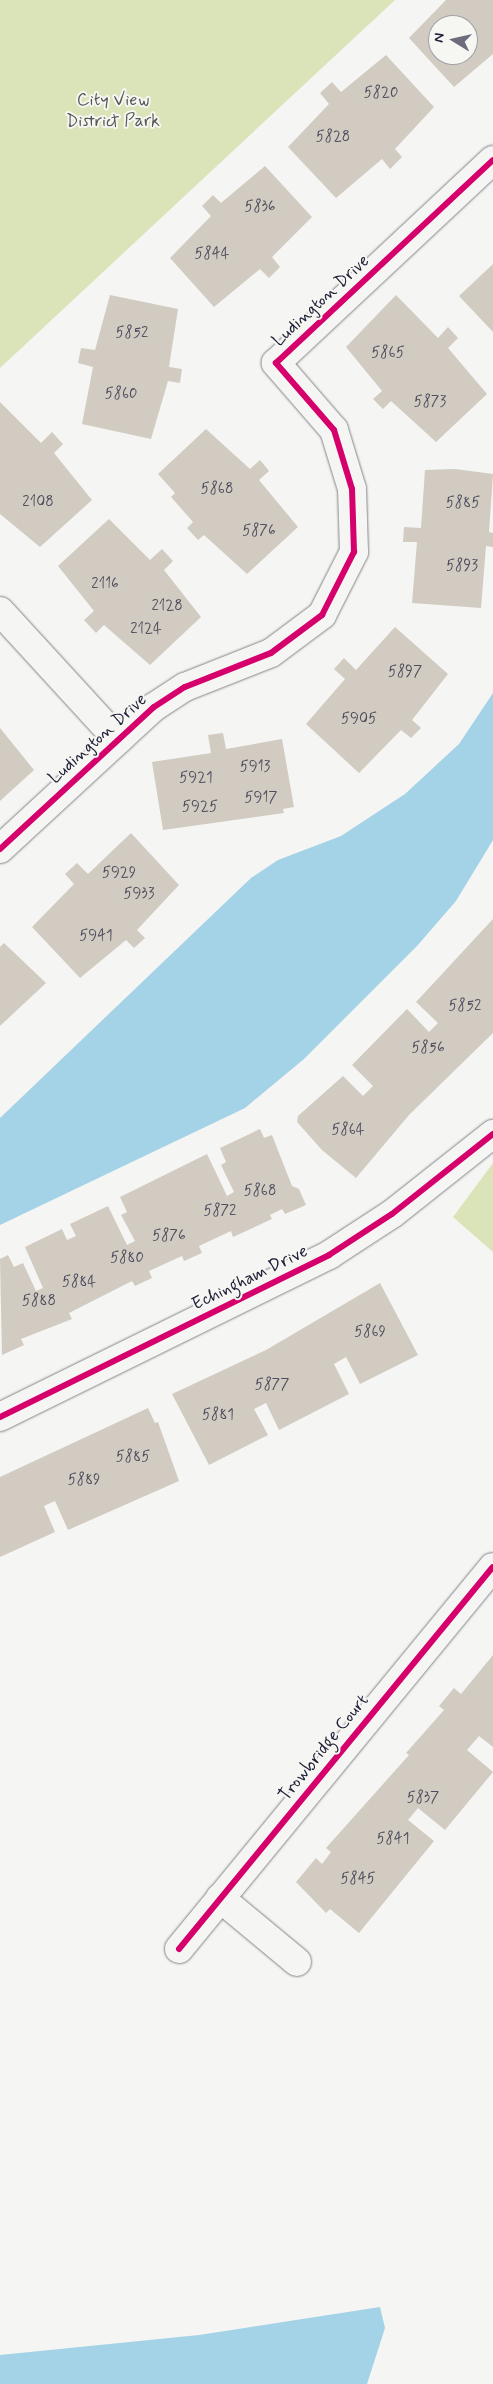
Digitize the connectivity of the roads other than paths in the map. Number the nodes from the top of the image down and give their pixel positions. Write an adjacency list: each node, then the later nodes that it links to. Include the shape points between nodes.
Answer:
1 (493, 160): 3 (street, Ludington Drive, via 276,363 334,430 352,489 354,552 322,614 271,652 185,687 154,706)
2 (0, 611): 3 (street)
3 (118, 740): 4 (street, Ludington Drive)
4 (0, 849)
5 (493, 1134): 6 (street, Echingham Drive, via 392,1214 329,1255)
6 (0, 1417)
7 (493, 1566): 8 (street, Trowbridge Court)
8 (220, 1898): 9 (street, Trowbridge Court); 10 (street)
9 (179, 1949)
10 (297, 1962)

